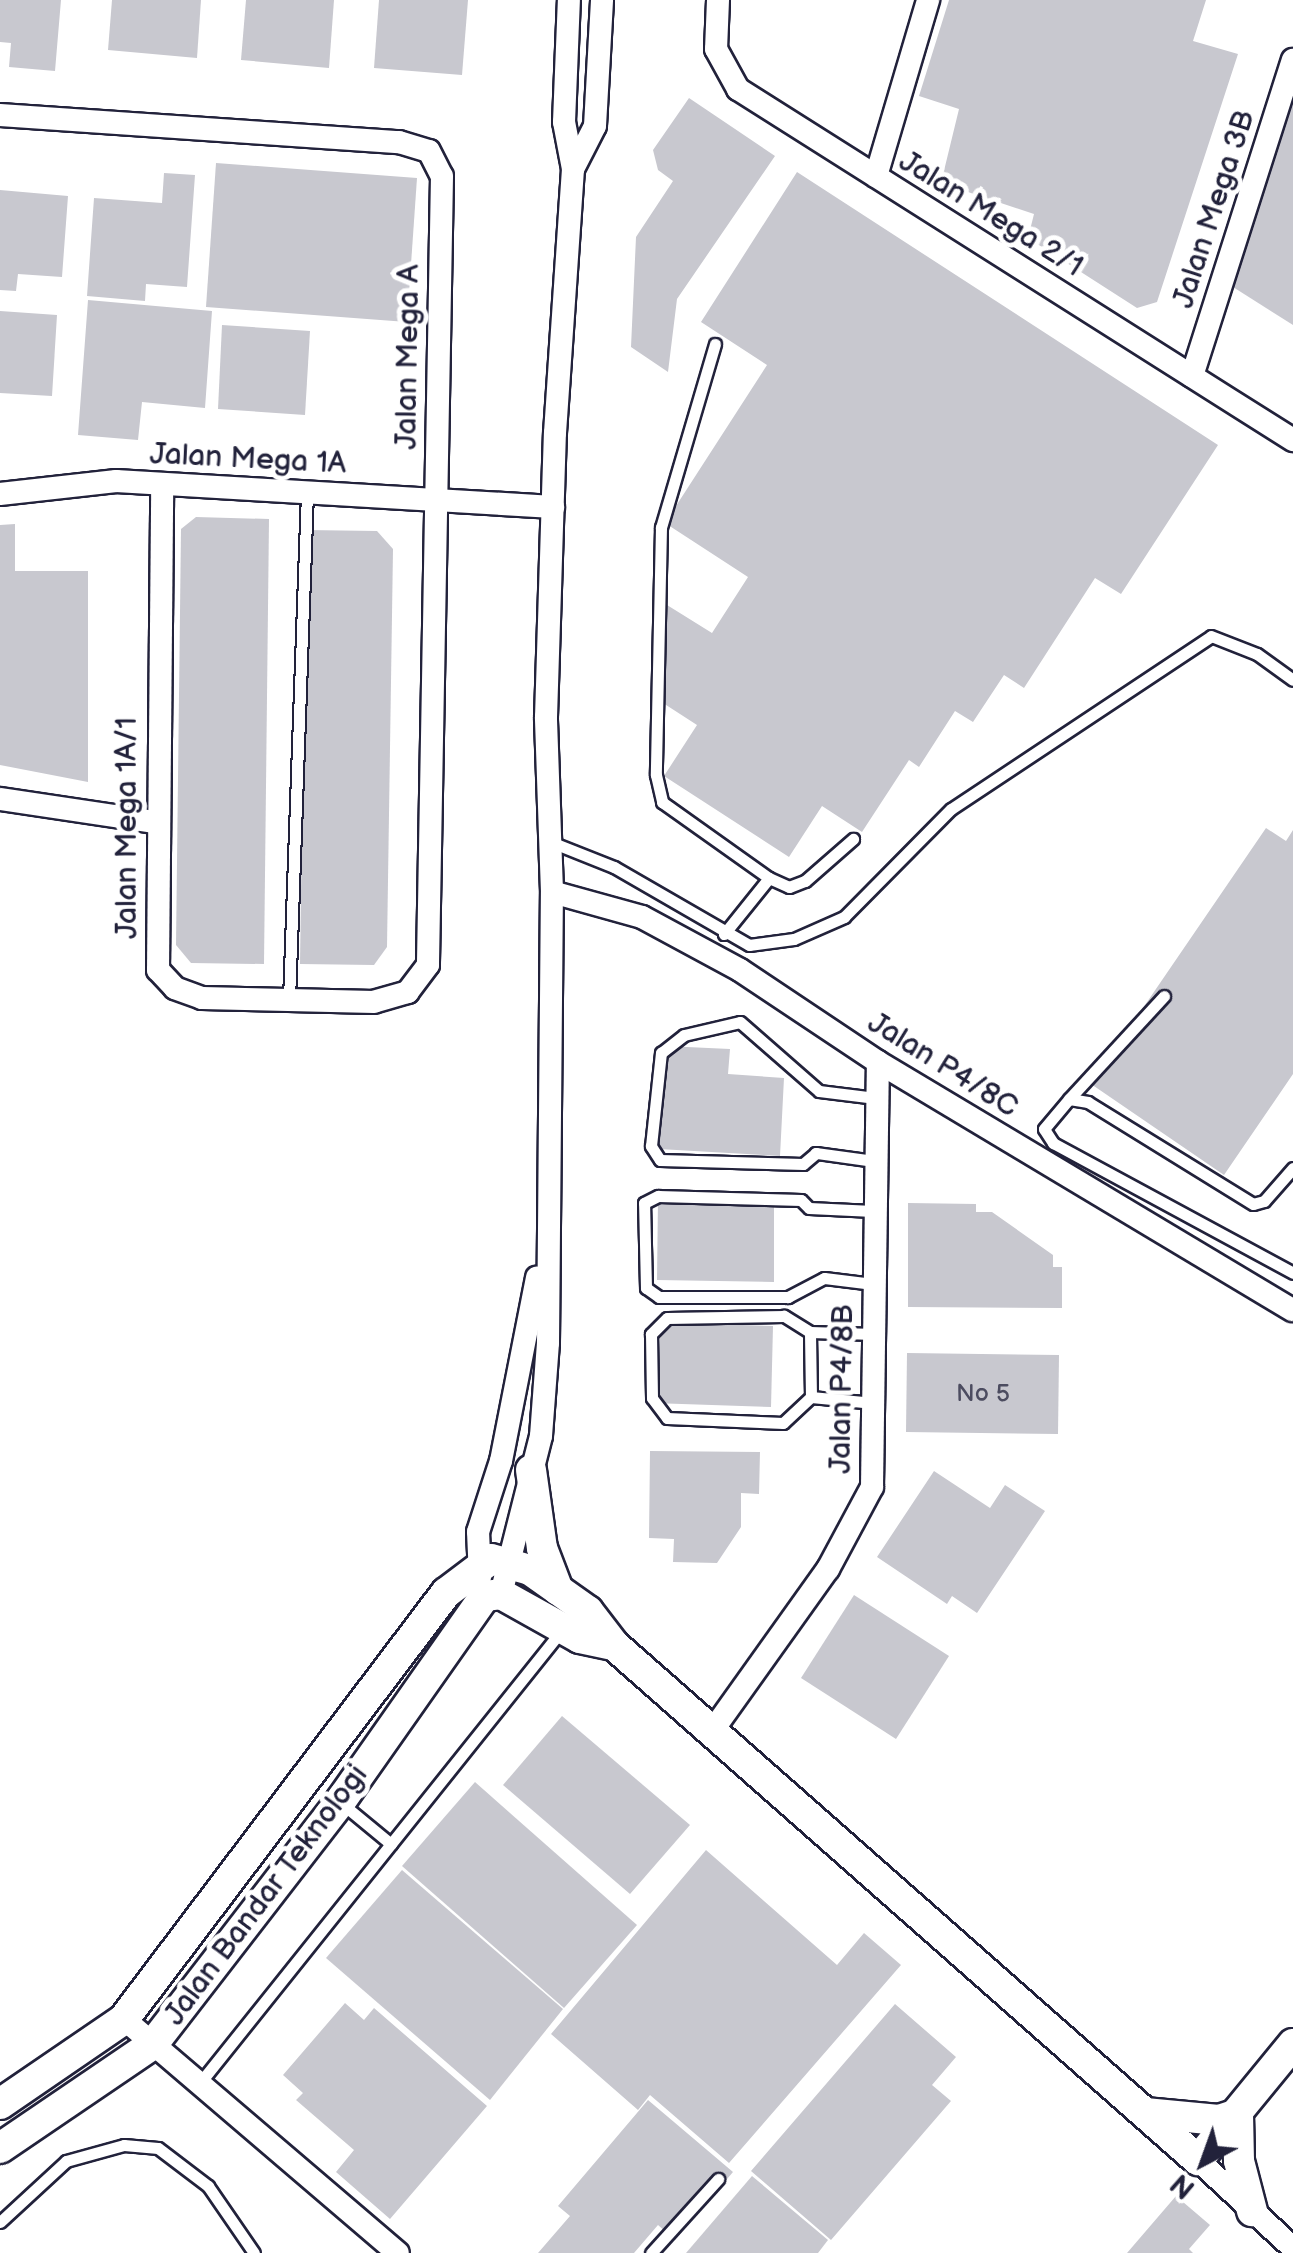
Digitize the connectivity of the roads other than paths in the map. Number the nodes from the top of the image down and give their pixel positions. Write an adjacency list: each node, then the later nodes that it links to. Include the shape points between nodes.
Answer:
1 (568, 0): 7 (street, via 564,122)
2 (602, 0): 7 (street, via 595,126)
3 (718, 0): 8 (street, Jalan Mega 2/1, via 716,48 738,89)
4 (928, 0): 8 (street)
5 (1293, 60): 10 (street, Jalan Mega 3B)
6 (0, 115): 15 (street, Jalan Mega A, via 399,142 429,151 442,176)
7 (573, 169): 16 (street)
8 (876, 176): 10 (street, Jalan Mega 2/1)
9 (716, 344): 22 (lane, via 661,526 657,792)
10 (1192, 376): 11 (street, Jalan Mega 2/1)
11 (1293, 440)
12 (162, 484): 13 (street, Jalan Mega 1A); 14 (street, Jalan Mega 1A); 19 (street, Jalan Mega 1A/1)
13 (307, 492): 15 (street, Jalan Mega 1A); 27 (lane)
14 (0, 494)
15 (435, 499): 16 (street, Jalan Mega 1A); 25 (street, Jalan Mega A, via 428,965)
16 (553, 507): 21 (street)
17 (1293, 680): 24 (lane, via 1257,654 1211,636 951,809 844,916 794,940 749,945)
18 (0, 799): 19 (street)
19 (154, 822): 27 (street, Jalan Mega 1A/1, via 158,970 176,988 202,998)
20 (853, 839): 22 (lane, via 804,881 789,887)
21 (551, 842): 23 (street); 24 (lane, via 614,867)
22 (769, 878): 24 (lane)
23 (552, 892): 28 (street, Jalan P4/8C, via 642,917 740,970); 34 (street)
24 (724, 934)
25 (408, 992): 27 (street, Jalan Mega 1A/1, via 374,1002)
26 (1164, 996): 30 (lane)
27 (290, 1000)
28 (878, 1062): 29 (street, Jalan P4/8B); 37 (street, Jalan P4/8C)
29 (876, 1098): 31 (street, Jalan P4/8B); 31 (lane, via 819,1091 740,1022 684,1035 660,1053 651,1146 660,1160 803,1164 816,1153)
30 (1069, 1099): 32 (lane, via 1088,1102 1254,1204 1274,1193); 35 (lane, via 1044,1129 1054,1142)
31 (874, 1161): 33 (street, Jalan P4/8B)
32 (1293, 1168)
33 (874, 1211): 36 (street, Jalan P4/8B); 36 (lane, via 809,1208 800,1200 658,1196 644,1203 646,1288 659,1296 788,1297 824,1278)
34 (547, 1234): 42 (street, Jalan Bandar Teknologi, via 548,1343 541,1436); 44 (street)
35 (1293, 1273)
36 (873, 1284): 39 (street, Jalan P4/8B)
37 (1292, 1305)
38 (810, 1332): 39 (lane); 40 (lane); 40 (lane, via 784,1316 765,1316 667,1318 650,1334 652,1398 667,1418 784,1423)
39 (874, 1334): 41 (street, Jalan P4/8B)
40 (811, 1397): 41 (lane)
41 (874, 1403): 49 (street, Jalan P4/8B, via 872,1486 858,1519)
42 (531, 1470): 43 (street, Jalan Bandar Teknologi); 45 (street, via 542,1548)
43 (507, 1560): 44 (street); 45 (street); 46 (street, Jalan Bandar Teknologi)
44 (476, 1565): 46 (street); 52 (street, Jalan Bandar Teknologi, via 446,1593)
45 (558, 1590): 48 (street, via 588,1611)
46 (493, 1595): 47 (street); 50 (street, Jalan Bandar Teknologi)
47 (564, 1628): 48 (street); 51 (lane)
48 (614, 1645): 49 (street)
49 (713, 1730): 57 (street)
50 (340, 1802): 51 (lane); 53 (street, Jalan Bandar Teknologi)
51 (391, 1844): 55 (lane)
52 (124, 2019): 53 (street); 56 (street, Jalan Bandar Teknologi)
53 (153, 2044): 55 (street); 59 (street, Jalan Bandar Teknologi)
54 (1293, 2044): 58 (street)
55 (200, 2084): 64 (street)
56 (0, 2104)
57 (1145, 2113): 58 (street, via 1219,2120); 60 (street)
58 (1238, 2114): 60 (street); 62 (street, via 1239,2161)
59 (0, 2148)
60 (1198, 2160): 62 (street)
61 (718, 2179): 69 (lane)
62 (1252, 2211): 65 (street)
63 (0, 2222): 66 (lane, via 66,2161 124,2145 158,2148 208,2186)
64 (366, 2226): 67 (street); 68 (street)
65 (1293, 2248)
66 (254, 2253)
67 (361, 2253)
68 (398, 2253)
69 (652, 2253)

